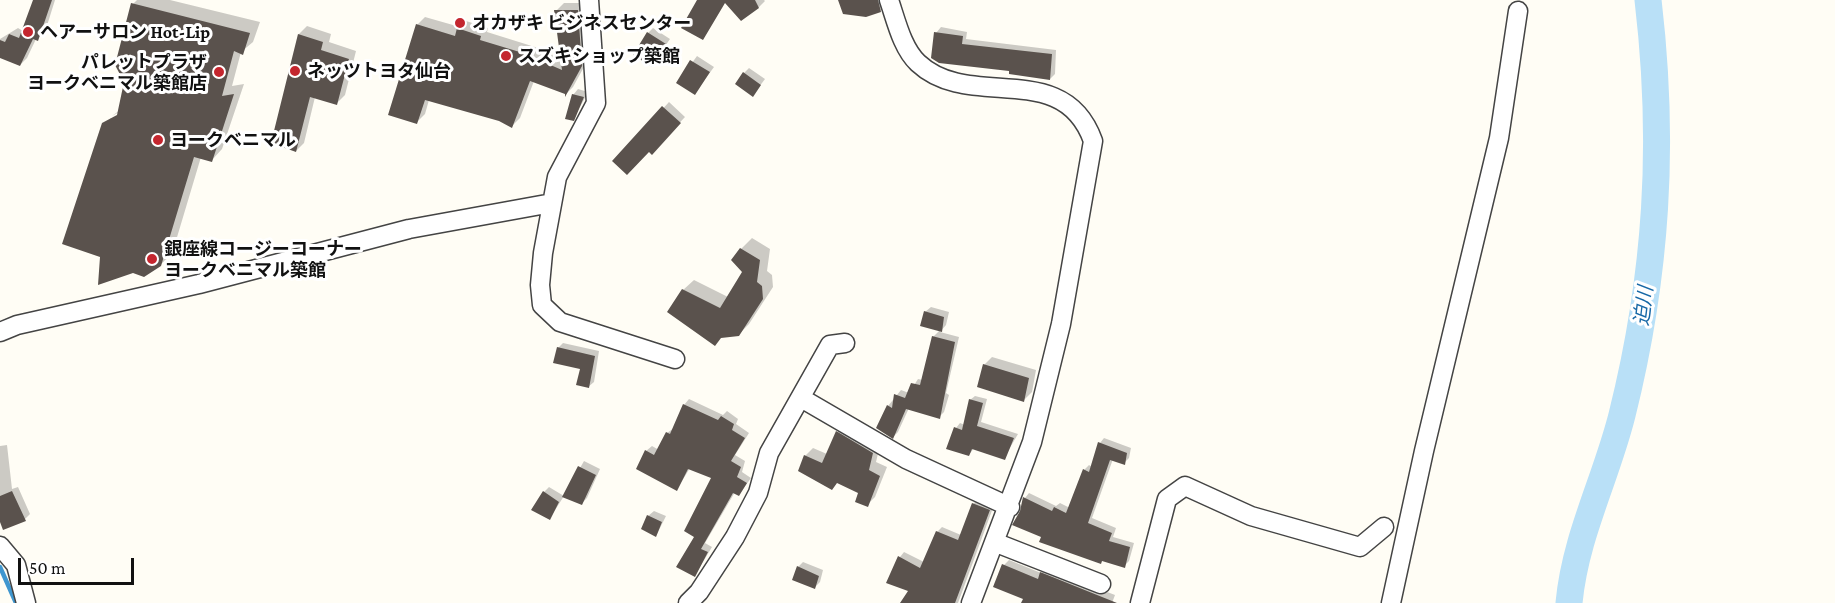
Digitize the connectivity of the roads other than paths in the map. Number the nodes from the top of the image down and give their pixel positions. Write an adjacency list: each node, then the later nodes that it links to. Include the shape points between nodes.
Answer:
1 (589, 0): 4 (street, via 596,104 564,160)
2 (889, 0): 9 (street, via 902,38 917,63 962,84 1058,97 1080,116 1093,141 1061,324 1032,442)
3 (1518, 12): 18 (street, via 1499,138)
4 (552, 203): 5 (street, via 409,229); 7 (street, via 543,253 542,305 560,322)
5 (0, 332)
6 (845, 343): 8 (street, via 830,345)
7 (675, 359)
8 (801, 398): 9 (street, via 906,459); 15 (street, via 769,453 758,493 735,537)
9 (1010, 507): 11 (street)
10 (1384, 527): 17 (street, via 1360,547 1251,516 1185,486 1167,499)
11 (994, 542): 13 (street); 16 (street)
12 (0, 546): 14 (street, via 16,565)
13 (1101, 584)
14 (26, 603)
15 (688, 603)
16 (971, 603)
17 (1140, 603)
18 (1391, 603)

